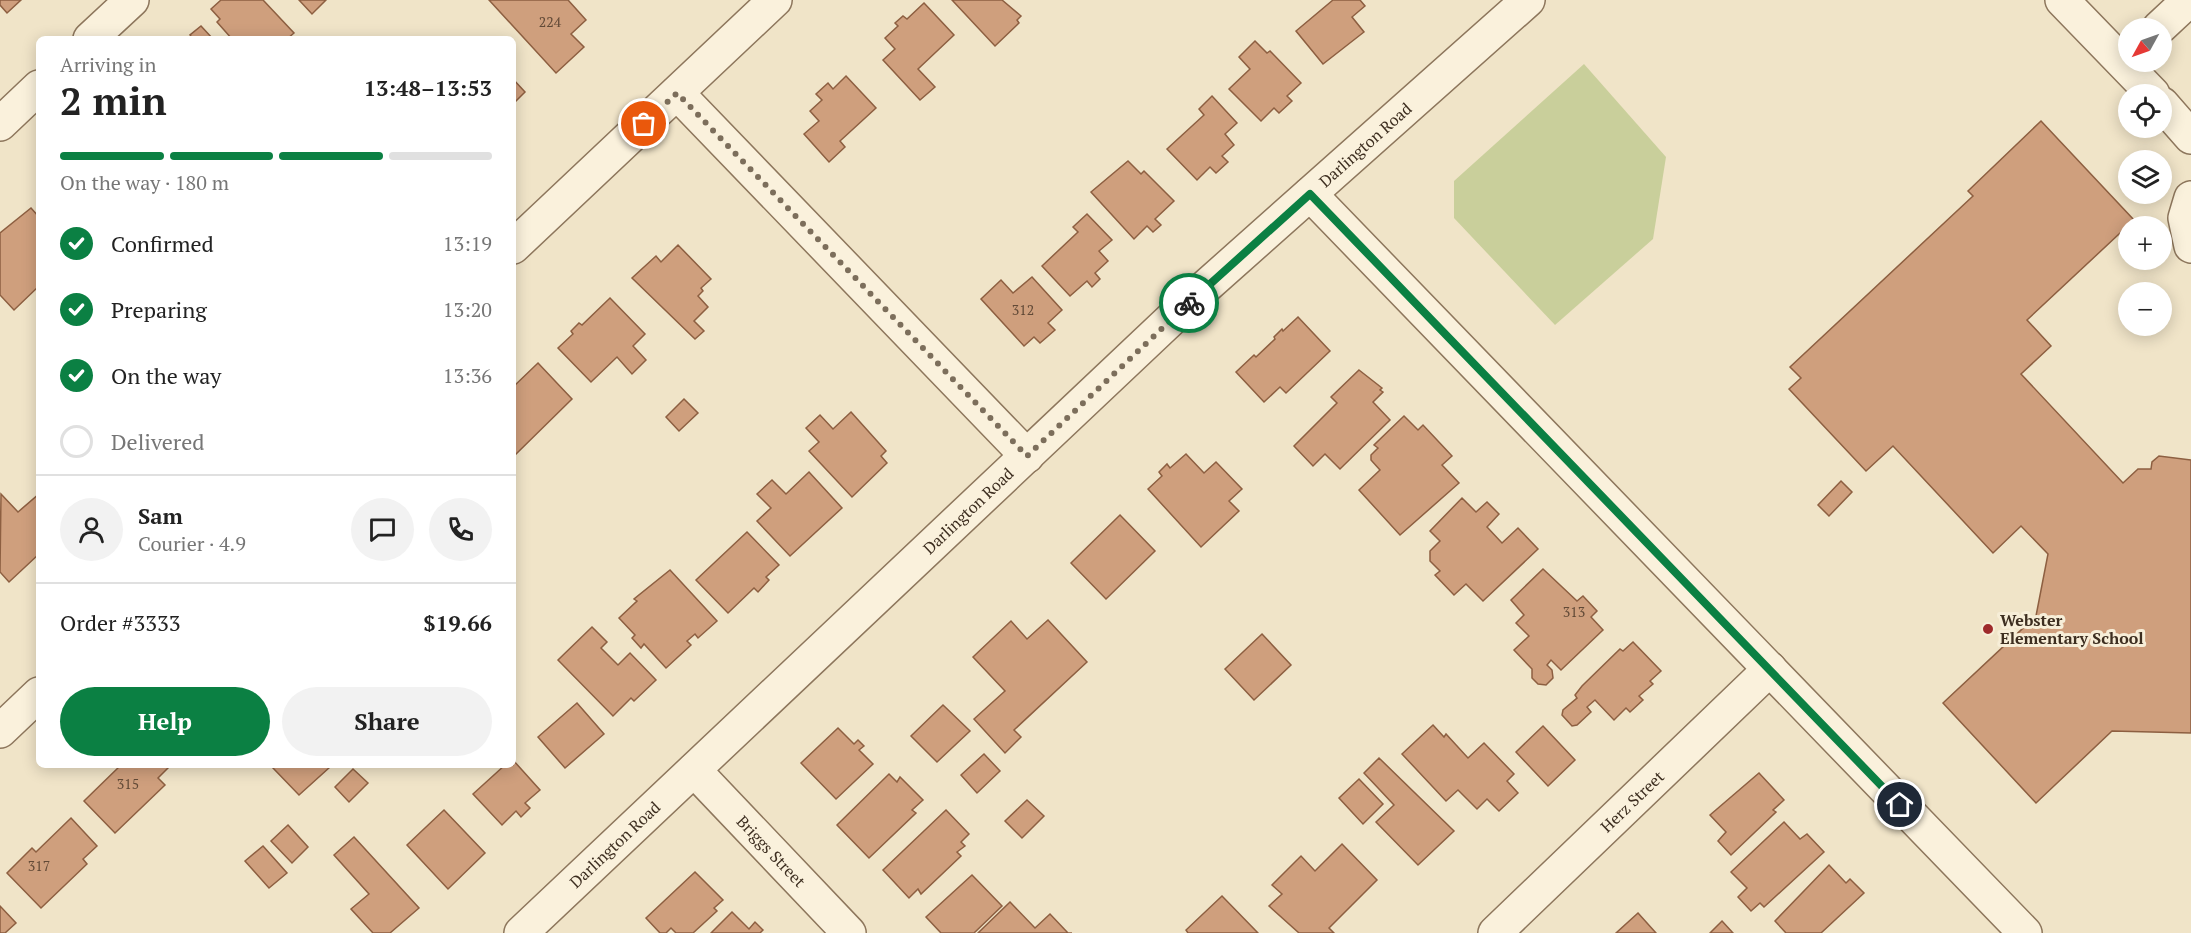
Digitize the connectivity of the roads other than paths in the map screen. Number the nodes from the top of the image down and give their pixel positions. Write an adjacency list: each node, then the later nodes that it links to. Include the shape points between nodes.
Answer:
1 (132, 0): 7 (street)
2 (775, 0): 12 (street)
3 (1528, 0): 16 (street, Darlington Road)
4 (2062, 0): 8 (street)
5 (2189, 0): 6 (street)
6 (2169, 18)
7 (93, 36)
8 (2118, 52)
9 (2136, 72): 10 (street)
10 (2145, 84)
11 (36, 90): 14 (street)
12 (677, 93): 18 (street); 20 (street)
13 (2172, 115): 15 (street)
14 (0, 124)
15 (2191, 136)
16 (1310, 194): 20 (street, Darlington Road); 21 (street)
17 (2191, 198): 19 (street, via 2185,218)
18 (516, 245)
19 (2191, 246)
20 (1027, 456): 24 (street, Darlington Road)
21 (1770, 669): 27 (street, Herz Street); 28 (street)
22 (36, 697): 23 (street)
23 (0, 731)
24 (694, 770): 25 (street, Darlington Road); 26 (street, Briggs Street)
25 (521, 933)
26 (849, 933)
27 (1496, 933)
28 (2025, 933)

